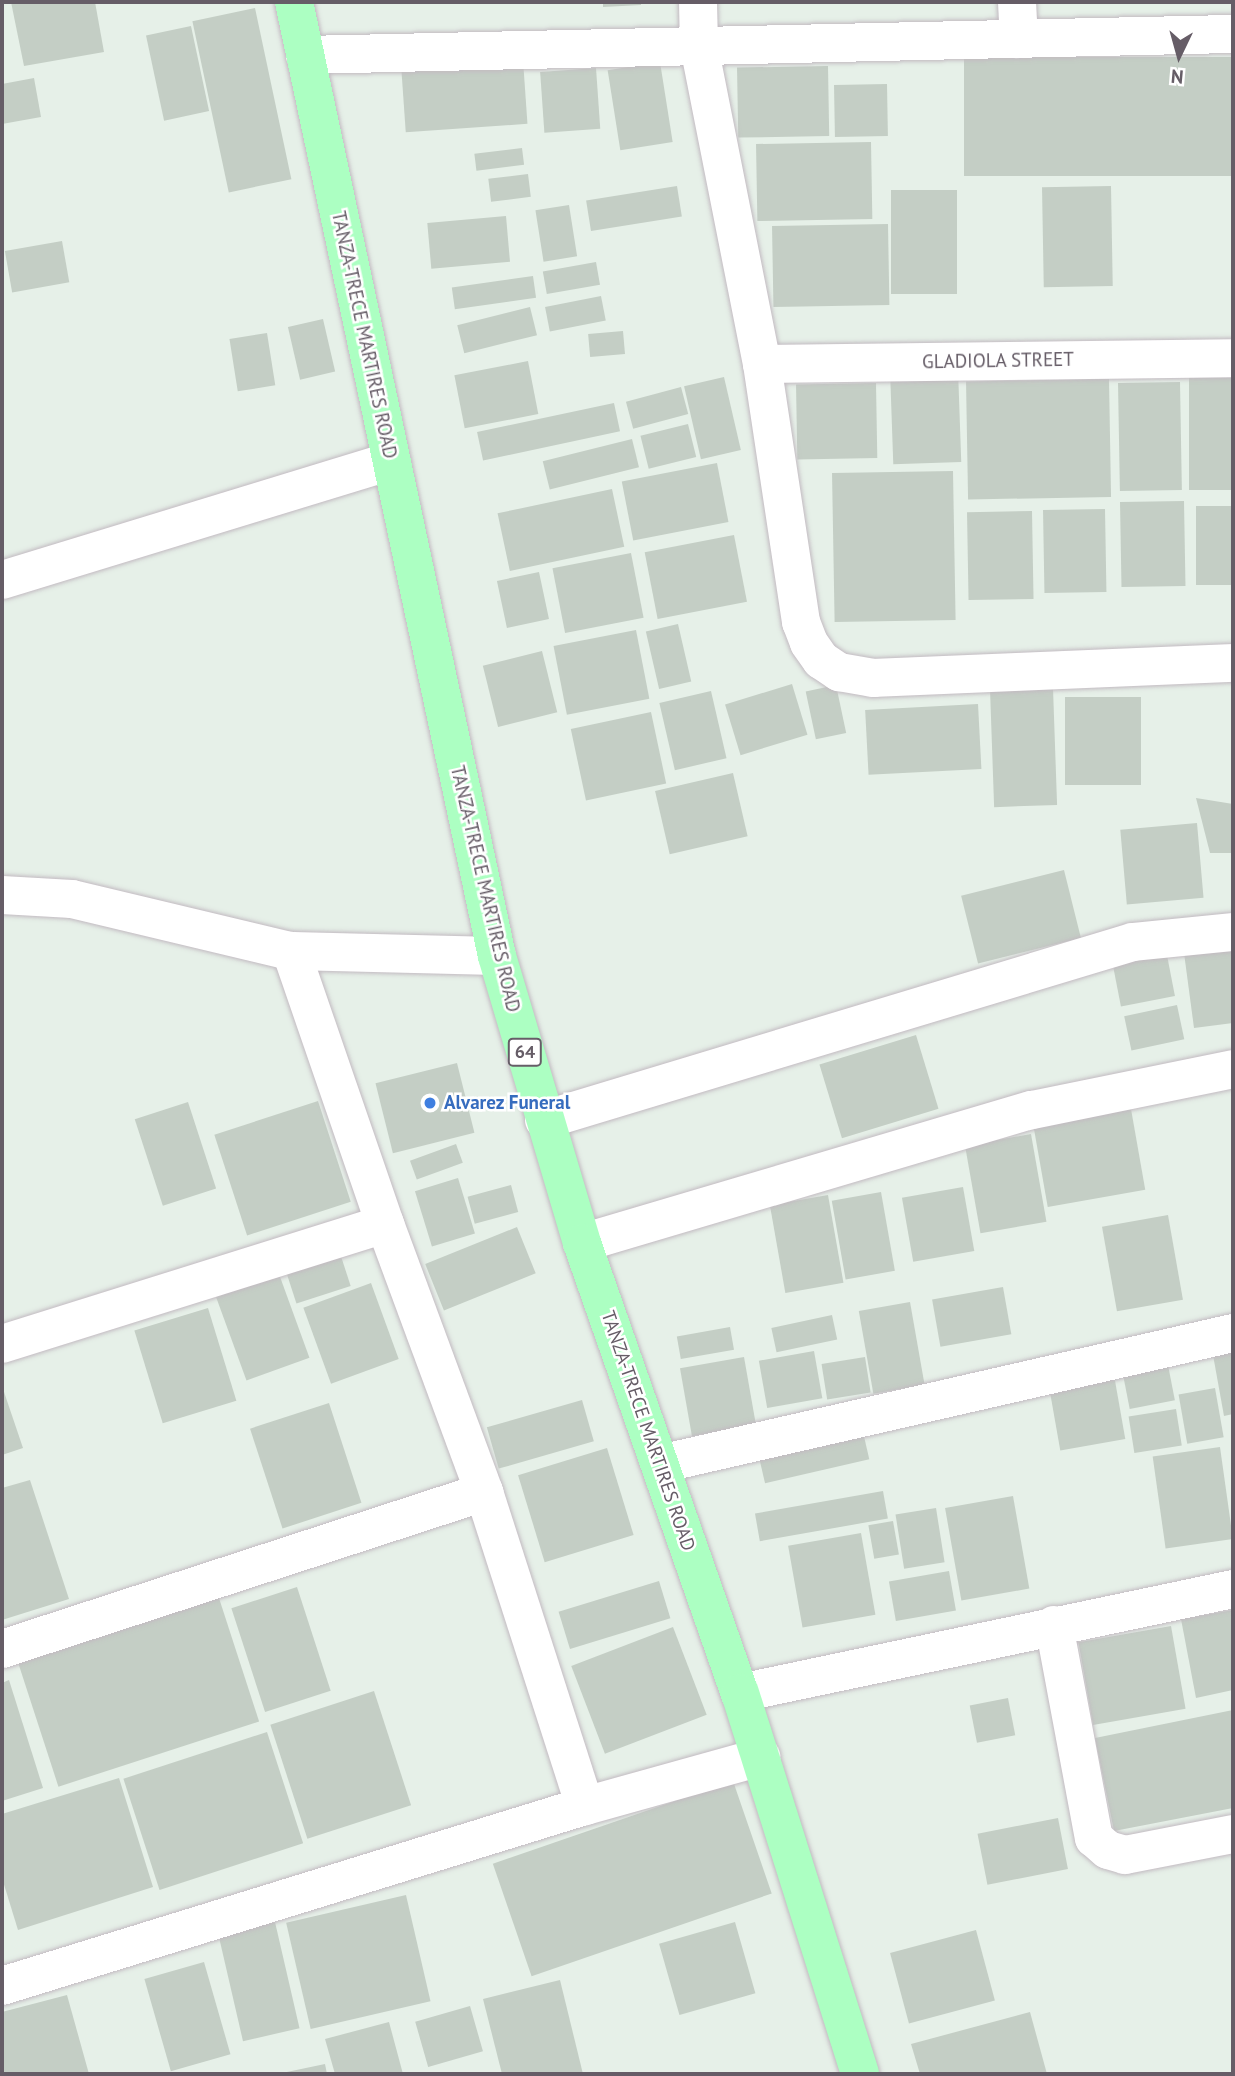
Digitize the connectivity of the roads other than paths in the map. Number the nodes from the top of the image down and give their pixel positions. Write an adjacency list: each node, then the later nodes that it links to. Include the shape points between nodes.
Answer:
1 (293, 2): 6 (main road, TANZA-TRECE MARTIRES ROAD / 64)
2 (698, 2): 5 (street)
3 (1018, 20): 4 (street); 5 (street)
4 (1233, 34)
5 (699, 46): 6 (street); 8 (street)
6 (304, 55): 9 (main road, TANZA-TRECE MARTIRES ROAD / 64)
7 (1233, 358): 8 (street, GLADIOLA STREET)
8 (762, 364): 11 (street, via 801,622 808,643 839,672 873,678)
9 (391, 461): 10 (street); 15 (main road, TANZA-TRECE MARTIRES ROAD / 64)
10 (2, 580)
11 (1233, 663)
12 (2, 895): 14 (street, via 72,899)
13 (1233, 932): 17 (street, via 1133,942)
14 (291, 951): 15 (street); 18 (street)
15 (497, 956): 17 (main road, TANZA-TRECE MARTIRES ROAD / 64)
16 (1233, 1069): 19 (street, via 1032,1110)
17 (544, 1119): 19 (main road, TANZA-TRECE MARTIRES ROAD / 64)
18 (385, 1224): 21 (street); 23 (street)
19 (582, 1243): 22 (main road, TANZA-TRECE MARTIRES ROAD / 64)
20 (1233, 1333): 22 (street)
21 (2, 1343)
22 (660, 1464): 27 (main road, TANZA-TRECE MARTIRES ROAD / 64)
23 (484, 1492): 26 (street); 29 (street)
24 (1233, 1589): 25 (street)
25 (1054, 1625): 27 (street); 30 (street, via 1094,1838 1125,1856)
26 (2, 1648)
27 (740, 1693): 28 (main road, TANZA-TRECE MARTIRES ROAD / 64)
28 (761, 1757): 29 (street); 32 (main road, TANZA-TRECE MARTIRES ROAD / 64)
29 (585, 1806): 31 (street)
30 (1233, 1834)
31 (2, 1986)
32 (860, 2074)

